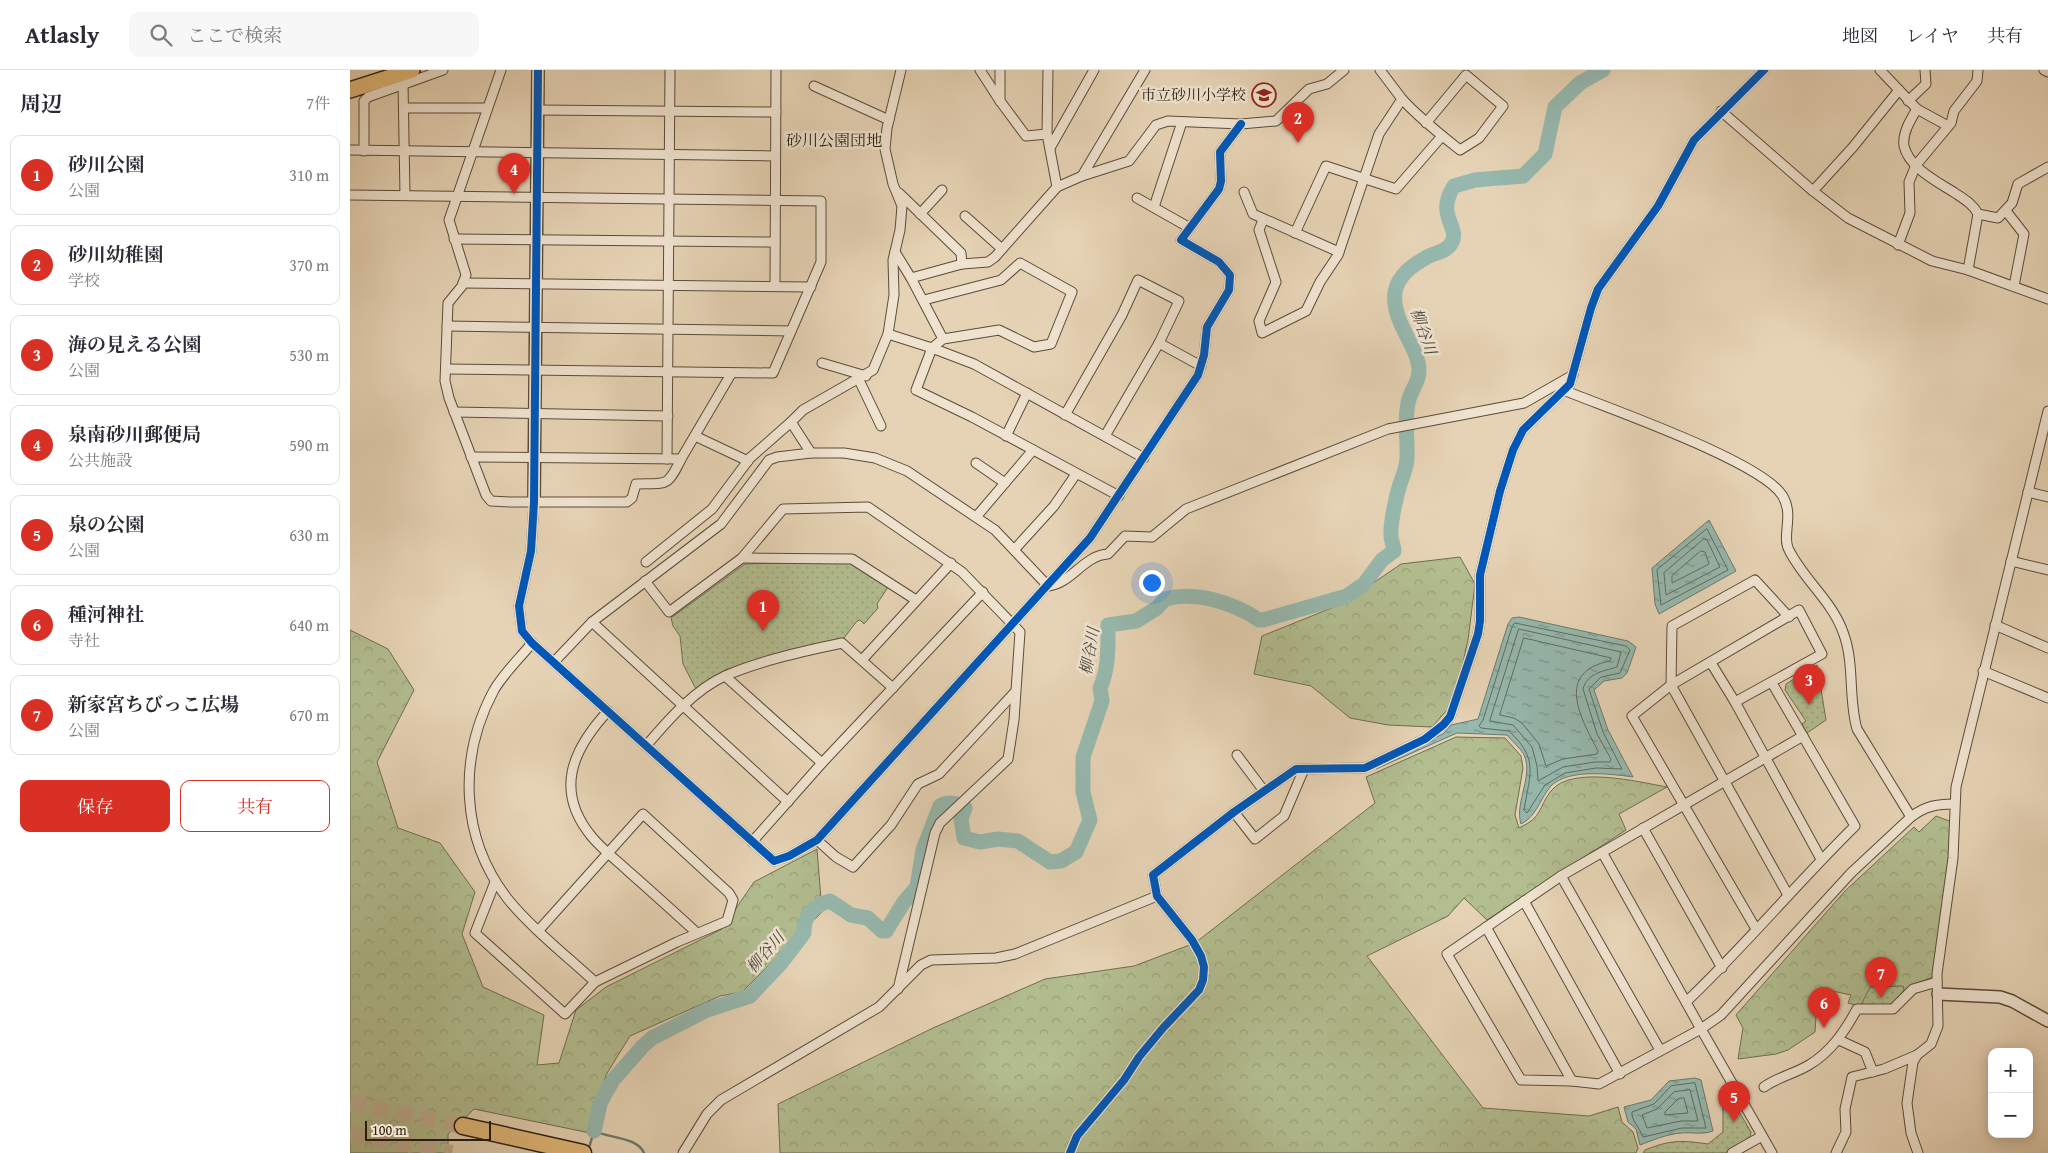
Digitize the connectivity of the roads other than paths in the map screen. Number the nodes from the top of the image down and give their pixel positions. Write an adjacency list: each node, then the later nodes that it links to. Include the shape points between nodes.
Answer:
1 (412, 70): 23 (main road)
2 (442, 70): 21 (street)
3 (501, 70): 29 (street)
4 (538, 70): 31 (street)
5 (670, 70): 33 (street)
6 (776, 70): 34 (street)
7 (901, 70): 35 (street)
8 (980, 70): 27 (street)
9 (1000, 70): 27 (street)
10 (1048, 70): 40 (street)
11 (1094, 70): 42 (street)
12 (1145, 70): 52 (street)
13 (1344, 70): 38 (street, via 1327,84 1309,89 1276,121)
14 (1380, 70): 25 (street)
15 (1764, 70): 32 (street)
16 (1880, 70): 24 (street)
17 (1926, 70): 26 (street, via 1926,84)
18 (1978, 70): 39 (street, via 1977,81 1954,111)
19 (2044, 70): 20 (street)
20 (2048, 72)
21 (403, 84): 28 (street); 44 (street, via 368,97 364,102)
22 (814, 86): 35 (street)
23 (350, 90)
24 (1899, 90): 26 (street); 57 (street)
25 (1402, 99): 37 (street); 53 (street, via 1379,134)
26 (1908, 101): 30 (street)
27 (1000, 102): 40 (street, via 1026,136)
28 (404, 108): 29 (street); 45 (street)
29 (487, 108): 47 (street)
30 (1917, 109): 39 (street); 50 (street, via 1908,126 1904,146)
31 (538, 110): 33 (street); 46 (street)
32 (1722, 111): 57 (street); 107 (street, via 1694,140 1658,206 1598,289)
33 (668, 112): 34 (street); 48 (street)
34 (776, 112): 49 (street)
35 (889, 120): 56 (street, via 885,156)
36 (1182, 122): 38 (street); 52 (street, via 1156,125 1129,161); 66 (street)
37 (1426, 123): 41 (street); 41 (street, via 1466,75 1503,106 1479,138 1460,150)
38 (1241, 124): 72 (street, via 1220,152 1219,189)
39 (1948, 126): 50 (street)
40 (1047, 134): 42 (street)
41 (1442, 136): 53 (street, via 1396,189)
42 (1050, 148): 54 (street)
43 (350, 150): 44 (street)
44 (364, 150): 45 (street)
45 (405, 151): 47 (street); 60 (street)
46 (538, 151): 47 (street); 48 (street); 62 (street)
47 (471, 152): 61 (street)
48 (669, 154): 49 (street); 63 (street)
49 (775, 156): 65 (street)
50 (1916, 165): 69 (street, via 1967,201); 78 (street, via 1909,182 1910,213)
51 (2048, 168): 67 (street, via 2018,184)
52 (1082, 176): 54 (street)
53 (1364, 179): 73 (street, via 1326,166); 81 (street)
54 (1057, 187): 79 (street)
55 (942, 190): 68 (street)
56 (897, 191): 68 (street); 80 (street, via 902,206)
57 (1813, 191): 78 (street, via 1848,218)
58 (1244, 192): 71 (street, via 1253,214)
59 (350, 195): 60 (street)
60 (405, 195): 61 (street)
61 (456, 196): 62 (street); 74 (street, via 449,220)
62 (538, 198): 63 (street); 75 (street)
63 (670, 198): 65 (street); 76 (street)
64 (1137, 198): 66 (street)
65 (775, 199): 77 (street); 89 (street, via 821,201 821,262)
66 (1154, 207): 72 (street)
67 (2006, 211): 69 (street, via 1998,218); 90 (street, via 2024,234)
68 (920, 214): 82 (street, via 961,253)
69 (1978, 214): 83 (street)
70 (965, 216): 79 (street)
71 (1263, 220): 73 (street); 81 (street, via 1259,230 1276,282 1259,321 1262,333 1306,311)
72 (1190, 228): 102 (street, via 1181,240 1219,262 1227,269 1231,281 1225,299 1207,327)
73 (1295, 233): 81 (street)
74 (454, 239): 75 (street); 85 (street, via 466,275)
75 (537, 239): 76 (street); 86 (street)
76 (669, 241): 77 (street); 87 (street)
77 (775, 242): 88 (street)
78 (1898, 244): 83 (street, via 1932,261)
79 (1002, 249): 82 (street, via 988,262)
80 (895, 252): 84 (street); 97 (street, via 892,271 894,295)
81 (1339, 252)
82 (962, 264): 84 (street)
83 (1968, 270): 90 (street)
84 (911, 278): 92 (street)
85 (463, 283): 86 (street); 93 (street, via 448,303)
86 (537, 283): 87 (street); 94 (street)
87 (668, 286): 88 (street); 95 (street)
88 (775, 286): 89 (street)
89 (811, 286): 96 (street)
90 (2014, 286): 91 (street)
91 (2048, 299)
92 (924, 300): 98 (street); 98 (street, via 1002,280 1020,263 1072,292 1050,344 1034,347 999,330)
93 (447, 326): 94 (street); 103 (street)
94 (536, 326): 95 (street); 104 (street)
95 (668, 329): 96 (street); 105 (street)
96 (792, 331): 106 (street, via 773,373)
97 (888, 334): 100 (street); 108 (street, via 878,364)
98 (943, 339): 100 (street)
99 (1159, 343): 102 (street); 114 (street, via 1179,301 1138,280 1122,315); 120 (street)
100 (932, 348): 110 (street, via 974,364); 119 (street, via 916,390)
101 (822, 363): 108 (street)
102 (1201, 366): 125 (street, via 1181,404)
103 (447, 369): 104 (street); 111 (street, via 445,381)
104 (536, 370): 105 (street); 113 (street)
105 (667, 371): 106 (street); 115 (street)
106 (731, 374): 118 (street)
107 (1573, 375): 109 (street); 144 (street, via 1524,403 1388,429 1186,509 1152,536 1125,536 1108,554 1099,554 1057,585)
108 (862, 378): 116 (street, via 802,410); 117 (street)
109 (1566, 391): 171 (street, via 1523,430 1513,450 1480,576 1478,634 1450,717 1425,739 1365,768); 178 (street, via 1708,449 1762,478 1781,494 1789,513 1788,549 1832,609 1844,632 1857,729)
110 (1027, 393): 114 (street); 119 (street)
111 (454, 412): 113 (street); 123 (street)
112 (2048, 412): 132 (street)
113 (535, 414): 115 (street); 124 (street)
114 (1065, 414): 120 (street)
115 (668, 416): 126 (street)
116 (791, 422): 122 (street); 128 (street)
117 (881, 426)
118 (695, 436): 127 (street); 128 (street)
119 (1006, 436): 121 (street)
120 (1104, 436): 125 (street)
121 (1033, 450): 130 (street); 131 (street)
122 (811, 453): 136 (street, via 844,452 875,458 907,471); 143 (street, via 769,460 721,524)
123 (471, 457): 124 (street); 135 (street, via 491,501)
124 (535, 458): 126 (street); 135 (street)
125 (1144, 458): 133 (street)
126 (667, 459): 127 (street)
127 (681, 459): 135 (street, via 666,483 636,484 632,498 627,502)
128 (748, 461): 139 (street, via 712,509)
129 (976, 463): 131 (street)
130 (1076, 474): 133 (street); 137 (street, via 1054,506)
131 (1005, 483): 136 (street)
132 (2028, 492): 134 (street); 140 (street)
133 (1119, 496): 144 (street, via 1090,538)
134 (2048, 497)
135 (534, 502): 151 (street, via 531,551 519,606 522,631)
136 (976, 517): 137 (street, via 995,530)
137 (1014, 550): 144 (street)
138 (742, 558): 141 (street, via 783,509 845,506 868,507); 143 (street, via 669,612); 146 (street, via 852,559)
139 (646, 562)
140 (2011, 562): 142 (street); 150 (street)
141 (950, 563): 145 (street); 146 (street)
142 (2048, 570)
143 (645, 581): 148 (street)
144 (1048, 586): 149 (street)
145 (983, 592): 149 (street); 160 (street)
146 (916, 600): 153 (street)
147 (1789, 618): 155 (street); 158 (street, via 1799,610 1822,654); 159 (street, via 1756,580 1672,626)
148 (592, 622): 154 (street); 164 (street)
149 (1014, 623): 161 (street, via 1020,632); 180 (street)
150 (1995, 625): 152 (street); 156 (street)
151 (532, 642): 154 (street); 186 (street, via 495,689 476,733 470,758 468,803 473,830)
152 (2048, 648)
153 (862, 660): 157 (street, via 842,643); 160 (street)
154 (554, 662): 165 (street)
155 (1710, 663): 159 (street); 163 (street)
156 (1983, 671): 162 (street); 175 (street)
157 (725, 676): 164 (street); 170 (street)
158 (1772, 683): 163 (street); 166 (street)
159 (1672, 685): 172 (street); 176 (street, via 1632,716)
160 (893, 688): 170 (street)
161 (1015, 692): 180 (street, via 939,774 918,784 891,825 853,867 836,858); 197 (street, via 1008,759 953,810 935,833)
162 (2048, 698)
163 (1735, 702): 169 (street)
164 (683, 707): 167 (street); 174 (street)
165 (608, 711): 167 (street); 182 (street, via 588,733 574,760 570,782 572,799 580,819)
166 (1803, 736): 169 (street); 184 (street, via 1855,826)
167 (646, 746): 181 (street)
168 (1237, 755): 173 (street)
169 (1766, 758): 172 (street); 184 (street)
170 (822, 763): 174 (street)
171 (1304, 769): 173 (street, via 1296,769); 177 (street, via 1284,816 1255,839)
172 (1725, 781): 176 (street); 187 (street)
173 (1264, 791): 177 (street)
174 (788, 802): 181 (street)
175 (1954, 804): 178 (street, via 1936,804); 196 (street, via 1953,858)
176 (1684, 805): 179 (street); 191 (street)
177 (1234, 812): 188 (street, via 1153,875)
178 (1911, 817): 201 (street, via 1851,873 1722,1015)
179 (1643, 828): 183 (street); 194 (street)
180 (817, 840): 181 (street, via 774,861)
181 (752, 842)
182 (608, 852): 192 (street); 193 (street); 193 (street, via 643,814 729,893 733,900 727,921)
183 (1602, 852): 185 (street); 199 (street)
184 (1821, 859): 187 (street)
185 (1561, 876): 189 (street); 203 (street)
186 (495, 882): 192 (street); 195 (street, via 475,933 566,1014)
187 (1788, 895): 191 (street)
188 (1157, 896): 197 (street, via 1015,954 996,958 931,960); 213 (street, via 1201,956 1203,980 1199,990 1163,1028 1077,1136)
189 (1524, 900): 190 (street); 206 (street)
190 (1486, 927): 207 (street); 207 (street, via 1447,954 1521,1080)
191 (1756, 929): 194 (street)
192 (538, 930): 195 (street)
193 (696, 933): 195 (street)
194 (1722, 968): 199 (street)
195 (595, 982)
196 (1937, 982): 198 (street); 202 (street, via 1914,989 1892,1009 1857,1010)
197 (898, 989): 212 (street, via 879,1007 721,1100 707,1114)
198 (1938, 994): 200 (street, via 2000,997); 204 (street, via 1935,1037)
199 (1686, 1002): 201 (street)
200 (2048, 1021)
201 (1700, 1029): 203 (street); 210 (street, via 1724,1065)
202 (1839, 1040): 205 (street, via 1865,1052); 208 (street, via 1810,1065 1784,1078 1776,1078)
203 (1660, 1050): 206 (street)
204 (1917, 1055): 205 (street); 217 (street, via 1907,1102)
205 (1873, 1072): 216 (street, via 1852,1077 1845,1109 1846,1132)
206 (1620, 1074): 207 (street, via 1599,1084)
207 (1572, 1081)
208 (1764, 1087)
209 (463, 1126): 211 (highway)
210 (1762, 1136): 214 (street); 215 (street)
211 (583, 1153)
212 (683, 1153)
213 (1070, 1153)
214 (1734, 1153)
215 (1772, 1153)
216 (1836, 1153)
217 (1918, 1153)

